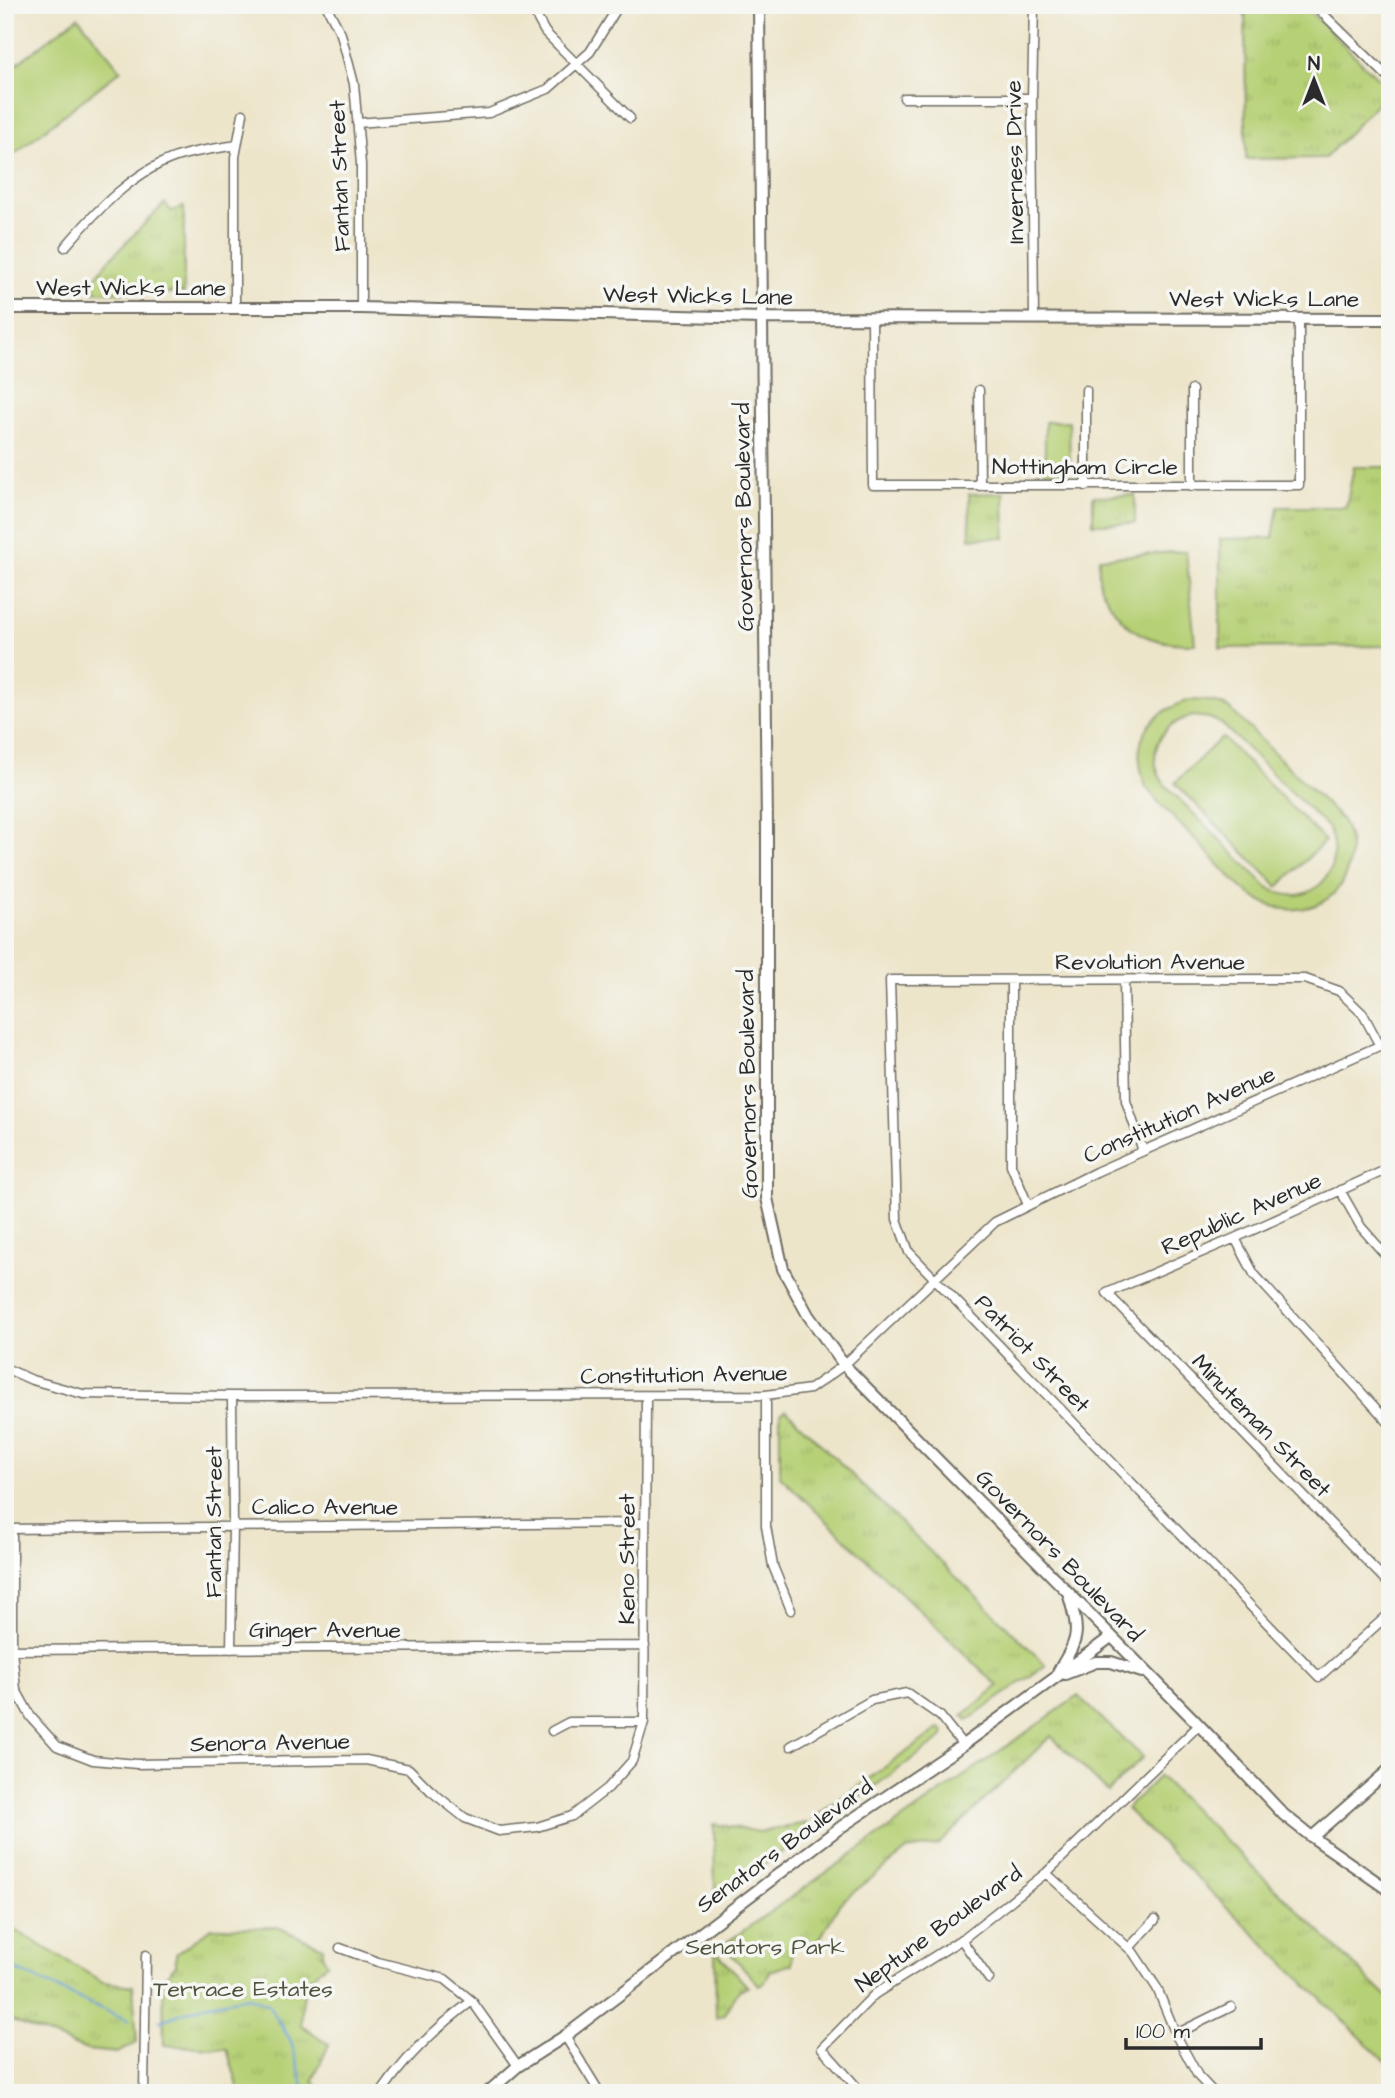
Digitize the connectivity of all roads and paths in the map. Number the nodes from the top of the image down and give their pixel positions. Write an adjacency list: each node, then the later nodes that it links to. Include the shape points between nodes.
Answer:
1 (326, 5): 13 (street, Fantan Street, via 341,34 354,84)
2 (530, 5): 7 (street, via 545,32)
3 (619, 5): 7 (street, via 590,52)
4 (759, 5): 19 (main road, Governors Boulevard)
5 (1034, 5): 10 (street, Inverness Drive)
6 (1314, 5): 8 (street)
7 (577, 63): 12 (street); 13 (street, via 548,89 489,113)
8 (1390, 79)
9 (904, 98): 10 (street)
10 (1032, 98): 21 (street, Inverness Drive)
11 (243, 114): 14 (street)
12 (631, 118)
13 (357, 123): 18 (street, Fantan Street)
14 (237, 145): 15 (street, via 181,155 138,176); 17 (street)
15 (65, 247)
16 (5, 308): 17 (main road, West Wicks Lane)
17 (235, 308): 18 (main road, West Wicks Lane)
18 (361, 308): 19 (main road, West Wicks Lane)
19 (761, 318): 20 (main road, West Wicks Lane); 43 (main road, Governors Boulevard, via 767,1198 783,1269 807,1315)
20 (872, 318): 21 (main road, West Wicks Lane); 27 (street, Nottingham Circle, via 873,485)
21 (1034, 318): 22 (main road, West Wicks Lane)
22 (1299, 319): 23 (main road, West Wicks Lane); 29 (street, Nottingham Circle, via 1299,485)
23 (1390, 319)
24 (979, 390): 27 (street)
25 (1086, 390): 28 (street)
26 (1192, 390): 29 (street)
27 (980, 486): 28 (street, Nottingham Circle)
28 (1086, 486): 29 (street, Nottingham Circle)
29 (1192, 486)
30 (890, 980): 32 (street, Revolution Avenue); 41 (street, Patriot Street, via 897,1219 909,1252)
31 (1124, 980): 32 (street, Revolution Avenue); 34 (street, Revolution Avenue, via 1305,979 1339,991 1363,1014); 35 (street, via 1126,1101)
32 (1012, 981): 38 (street, via 1012,1165)
33 (1390, 1041): 34 (street, Constitution Avenue)
34 (1380, 1046): 35 (street, Constitution Avenue)
35 (1143, 1151): 38 (street, Constitution Avenue)
36 (1390, 1168): 37 (street, Republic Avenue)
37 (1340, 1190): 39 (street, Republic Avenue); 40 (street, via 1361,1227)
38 (1028, 1205): 41 (street, Constitution Avenue, via 995,1222)
39 (1235, 1238): 42 (street, Republic Avenue); 48 (street, via 1254,1274)
40 (1390, 1260)
41 (934, 1279): 43 (street, Constitution Avenue); 55 (street, Patriot Street, via 1319,1677)
42 (1107, 1293): 52 (street, Minuteman Street)
43 (844, 1365): 45 (street, Constitution Avenue, via 810,1389); 53 (main road, Governors Boulevard)
44 (5, 1368): 46 (street, Constitution Avenue, via 83,1394)
45 (766, 1395): 47 (street, Constitution Avenue); 54 (street, via 766,1526)
46 (232, 1396): 47 (street, Constitution Avenue); 50 (street, Fantan Street)
47 (646, 1396): 49 (street, Keno Street)
48 (1390, 1424)
49 (645, 1523): 50 (street, Calico Avenue); 57 (street, Keno Street)
50 (233, 1526): 51 (street, Calico Avenue); 58 (street, Fantan Street)
51 (9, 1529): 59 (street, Senora Avenue)
52 (1390, 1585)
53 (1069, 1595): 56 (main road, Governors Boulevard); 61 (main road, via 1076,1640)
54 (790, 1609)
55 (1390, 1613)
56 (1111, 1637): 60 (main road, Governors Boulevard); 61 (main road, Senators Boulevard)
57 (645, 1646): 58 (street, Ginger Avenue); 62 (street, Keno Street)
58 (231, 1649): 59 (street, Ginger Avenue)
59 (8, 1650): 62 (street, Senora Avenue, via 16,1690 32,1717 57,1746 93,1760 137,1764 366,1760 409,1769 465,1818 499,1831 537,1827 572,1815 608,1788 632,1761)
60 (1146, 1673): 61 (main road, via 1096,1662); 63 (main road, Governors Boulevard)
61 (1055, 1677): 65 (main road, Senators Boulevard)
62 (644, 1722): 64 (street, via 569,1722)
63 (1199, 1725): 68 (main road, Governors Boulevard, via 1284,1815); 69 (street, Neptune Boulevard)
64 (552, 1731)
65 (963, 1745): 66 (street, via 940,1716 907,1693 872,1700); 80 (main road, Senators Boulevard, via 841,1827)
66 (790, 1746)
67 (1390, 1769): 68 (main road)
68 (1312, 1837): 70 (main road, Governors Boulevard)
69 (1046, 1873): 72 (street, Neptune Boulevard); 74 (street)
70 (1390, 1891)
71 (1155, 1920): 74 (street)
72 (961, 1939): 76 (street); 86 (street, Neptune Boulevard, via 875,1994 818,2048)
73 (340, 1948): 77 (street, via 445,1979)
74 (1129, 1948): 79 (street, via 1157,1988)
75 (146, 1955): 82 (street)
76 (989, 1979)
77 (472, 2001): 81 (street); 83 (street, via 438,2026)
78 (1231, 2007): 79 (street)
79 (1176, 2034): 87 (street, via 1198,2076)
80 (565, 2036): 81 (main road, Senators Boulevard); 85 (street)
81 (518, 2066): 84 (main road, Senators Boulevard)
82 (144, 2093)
83 (381, 2093)
84 (487, 2093)
85 (600, 2093)
86 (862, 2093)
87 (1214, 2093)

